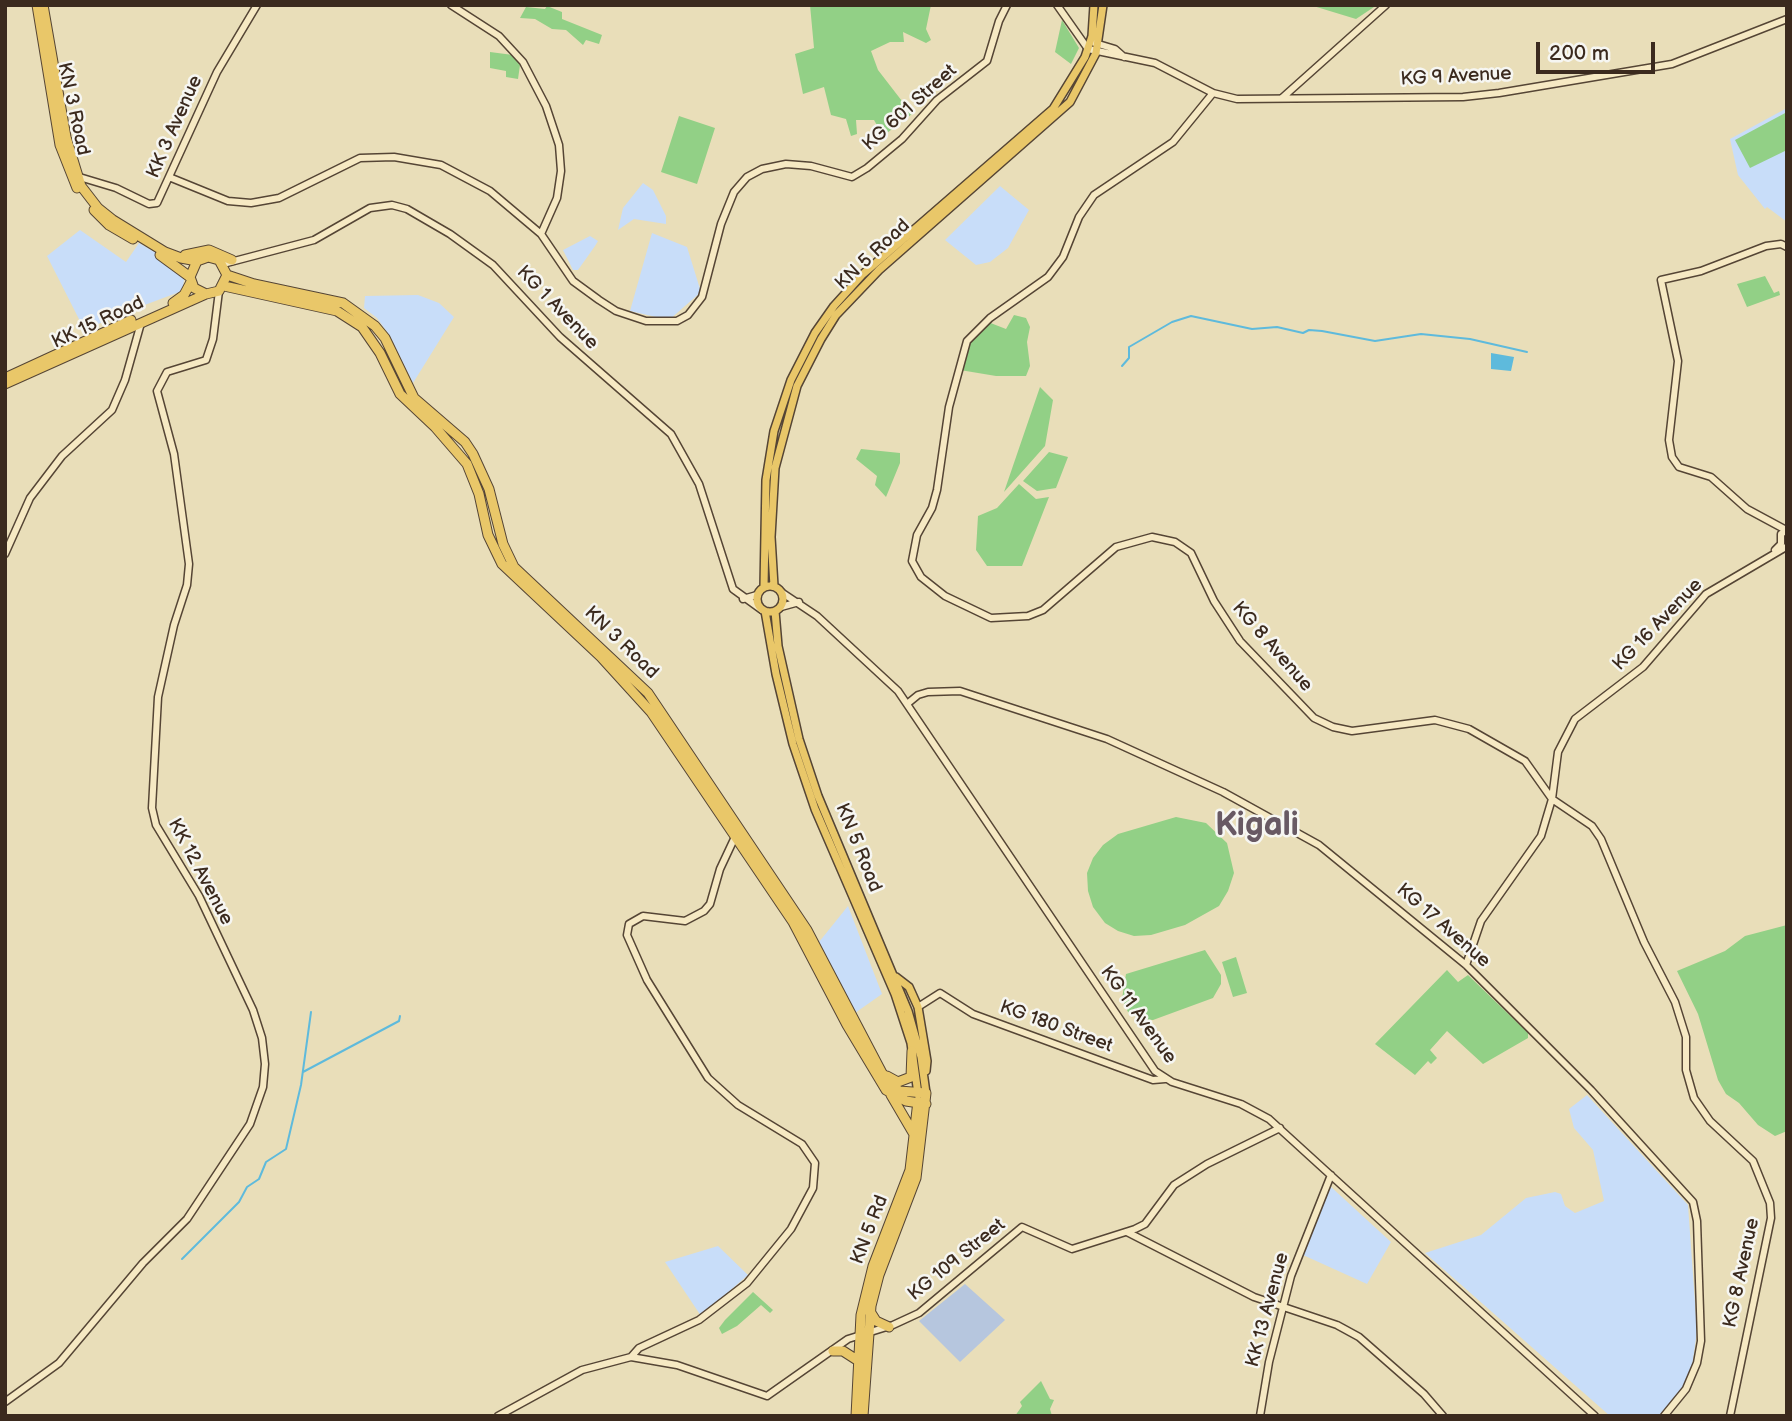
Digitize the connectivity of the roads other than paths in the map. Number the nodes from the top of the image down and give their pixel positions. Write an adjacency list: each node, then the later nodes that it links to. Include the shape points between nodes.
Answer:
1 (37, 5): 16 (highway, KN 3 Road, via 60,145)
2 (43, 5): 16 (highway, KN 3 Road)
3 (257, 5): 17 (street, KK 3 Avenue, via 217,72)
4 (451, 5): 20 (street, via 499,36 523,62 546,106 559,145 561,171 557,198)
5 (1007, 5): 20 (street, KG 601 Street, via 987,61 937,100 867,168 852,177 786,164 747,177 734,192 702,297 688,315 646,321 607,306 579,286)
6 (1056, 5): 11 (street)
7 (1094, 5): 11 (main road, KN 5 Road)
8 (1103, 5): 11 (main road, KN 5 Road)
9 (1386, 5): 15 (street)
10 (1787, 19): 15 (street, KG 9 Avenue, via 1686,61 1534,88 1462,97)
11 (1090, 44): 12 (main road, KN 5 Road); 13 (street, KG 9 Avenue, via 1115,49); 30 (main road, KN 5 Road, via 1053,109 863,274)
12 (1096, 53): 13 (street, KG 9 Avenue); 30 (main road, KN 5 Road, via 1070,102)
13 (1124, 57): 14 (street, KG 9 Avenue, via 1155,63)
14 (1213, 93): 15 (street, KG 9 Avenue, via 1237,99); 50 (street, KG 8 Avenue, via 1173,142 1094,195 1048,277 990,318 967,341 949,407 932,508 912,551 916,570 945,596 991,618 1036,616 1116,547 1152,537 1175,542 1191,553 1238,637 1314,718 1352,731 1435,720 1469,729 1525,761)
15 (1282, 99)
16 (74, 177): 18 (street, KK 3 Avenue); 19 (highway, KN 3 Road)
17 (169, 177): 18 (street, KK 3 Avenue, via 160,200 153,204); 20 (street, KG 601 Street, via 228,201 251,203 279,198 360,158 423,160 462,174 490,191)
18 (93, 180): 19 (street)
19 (81, 191): 22 (highway, KN 3 Road, via 109,225)
20 (541, 234)
21 (1787, 247): 36 (street, via 1766,246 1702,271 1661,279 1678,361 1669,440 1672,457 1679,467 1711,477)
22 (166, 254): 24 (highway); 25 (highway, via 209,250); 26 (highway)
23 (245, 258): 25 (street, KG 1 Avenue); 25 (street, KG 1 Avenue); 44 (street, KG 1 Avenue, via 314,240 370,208 396,205 482,256 560,337 671,434 699,484 731,583)
24 (197, 261): 25 (highway, via 208,257); 26 (highway)
25 (227, 267): 27 (highway); 28 (highway)
26 (190, 280): 29 (highway); 34 (highway, KK 15 Road, via 177,302)
27 (222, 288): 28 (highway); 29 (highway); 76 (street, KK 12 Avenue, via 206,360 167,372 158,391 174,454 189,564 158,697 152,808 156,825 199,896 253,1010 262,1038 263,1087 250,1124 187,1219 143,1263 59,1363)
28 (253, 288): 48 (highway, KN 3 Road, via 337,311 362,327 400,394 467,464 480,494 488,535 502,564)
29 (206, 294): 31 (highway, KK 15 Road)
30 (845, 299): 40 (main road, KN 5 Road, via 808,361 788,413 773,489); 41 (main road, KN 5 Road, via 803,355 774,431 766,480)
31 (142, 321): 32 (highway, KK 15 Road); 33 (street)
32 (118, 332): 33 (street); 35 (highway, KK 15 Road)
33 (136, 342): 39 (street, via 112,410 67,451 30,498)
34 (5, 378)
35 (5, 384)
36 (1763, 520): 37 (street); 38 (street)
37 (1786, 530): 38 (street, KG 16 Avenue)
38 (1783, 544): 50 (street, KG 16 Avenue, via 1706,594 1643,667 1575,719 1558,752)
39 (5, 554)
40 (774, 586): 41 (main road); 42 (main road)
41 (764, 587): 43 (main road)
42 (781, 592): 45 (street, KG 11 Avenue); 46 (main road)
43 (757, 595): 44 (street); 47 (main road)
44 (743, 599): 47 (street)
45 (799, 602): 46 (street); 49 (street, KG 11 Avenue)
46 (778, 609): 47 (main road); 56 (main road, KN 5 Road, via 786,685 807,765 866,915)
47 (763, 610): 58 (main road, KN 5 Road, via 782,704 804,776 895,994)
48 (645, 697): 51 (highway, KN 3 Road); 52 (highway, KN 3 Road)
49 (907, 704): 54 (street, KG 17 Avenue, via 928,692 961,691 1134,751 1223,792 1319,845); 61 (street, KG 11 Avenue, via 1141,1052)
50 (1552, 799): 53 (street, KG 16 Avenue, via 1541,835 1481,921); 84 (street, KG 8 Avenue, via 1580,816 1601,839 1675,1002 1686,1037 1686,1070 1694,1098 1710,1121 1753,1161 1768,1193 1771,1218)
51 (735, 837): 52 (highway, KN 3 Road); 74 (street, via 704,911 685,920 648,915 629,924 626,935 642,970 708,1078 754,1116 802,1144 815,1163 813,1188 792,1229 747,1283 710,1313 639,1348)
52 (809, 943): 59 (highway, KN 3 Road); 63 (highway, KN 3 Road, via 846,1025)
53 (1471, 947): 54 (street, KG 16 Avenue); 55 (street, KG 16 Avenue)
54 (1459, 958): 55 (street, KG 17 Avenue)
55 (1466, 965): 83 (street, KG 17 Avenue, via 1591,1090 1693,1202 1701,1341 1686,1389)
56 (896, 977): 57 (main road, via 909,987); 60 (main road, KN 5 Road)
57 (918, 1007): 60 (main road, via 928,1061); 61 (street, KG 180 Street, via 940,993 973,1014 1153,1080)
58 (912, 1051): 59 (highway, via 908,1080 898,1082); 62 (main road)
59 (882, 1073): 62 (highway, KN 3 Road, via 896,1089)
60 (925, 1078): 62 (main road, KN 5 Road)
61 (1165, 1079): 65 (street, KG 11 Avenue, via 1241,1104)
62 (922, 1093): 64 (highway)
63 (891, 1096): 64 (highway); 66 (highway, KN 3 Road)
64 (922, 1104): 66 (highway); 70 (highway, via 916,1178)
65 (1280, 1128): 67 (street, KG 11 Avenue); 68 (street, KG 109 Street, via 1174,1185 1145,1224)
66 (915, 1136): 72 (highway, KN 5 Rd, via 910,1170 866,1292)
67 (1331, 1175): 69 (street, KK 13 Avenue, via 1316,1219 1297,1254); 82 (street, KG 11 Avenue)
68 (1127, 1232): 69 (street); 71 (street, KG 109 Street, via 1072,1248 1022,1227 922,1311)
69 (1281, 1309): 80 (street, KK 13 Avenue); 81 (street, via 1337,1325 1359,1337)
70 (870, 1311): 71 (highway, via 876,1321); 72 (highway)
71 (889, 1327): 72 (street, KG 109 Street)
72 (863, 1334): 73 (street, KG 109 Street); 75 (highway); 79 (highway)
73 (833, 1350): 74 (street, KG 109 Street, via 765,1396 677,1364); 75 (highway)
74 (631, 1357): 77 (street, via 582,1370)
75 (857, 1360): 78 (highway)
76 (5, 1402)
77 (498, 1416)
78 (856, 1416)
79 (863, 1416)
80 (1260, 1416)
81 (1443, 1416)
82 (1595, 1416)
83 (1664, 1416)
84 (1730, 1416)

